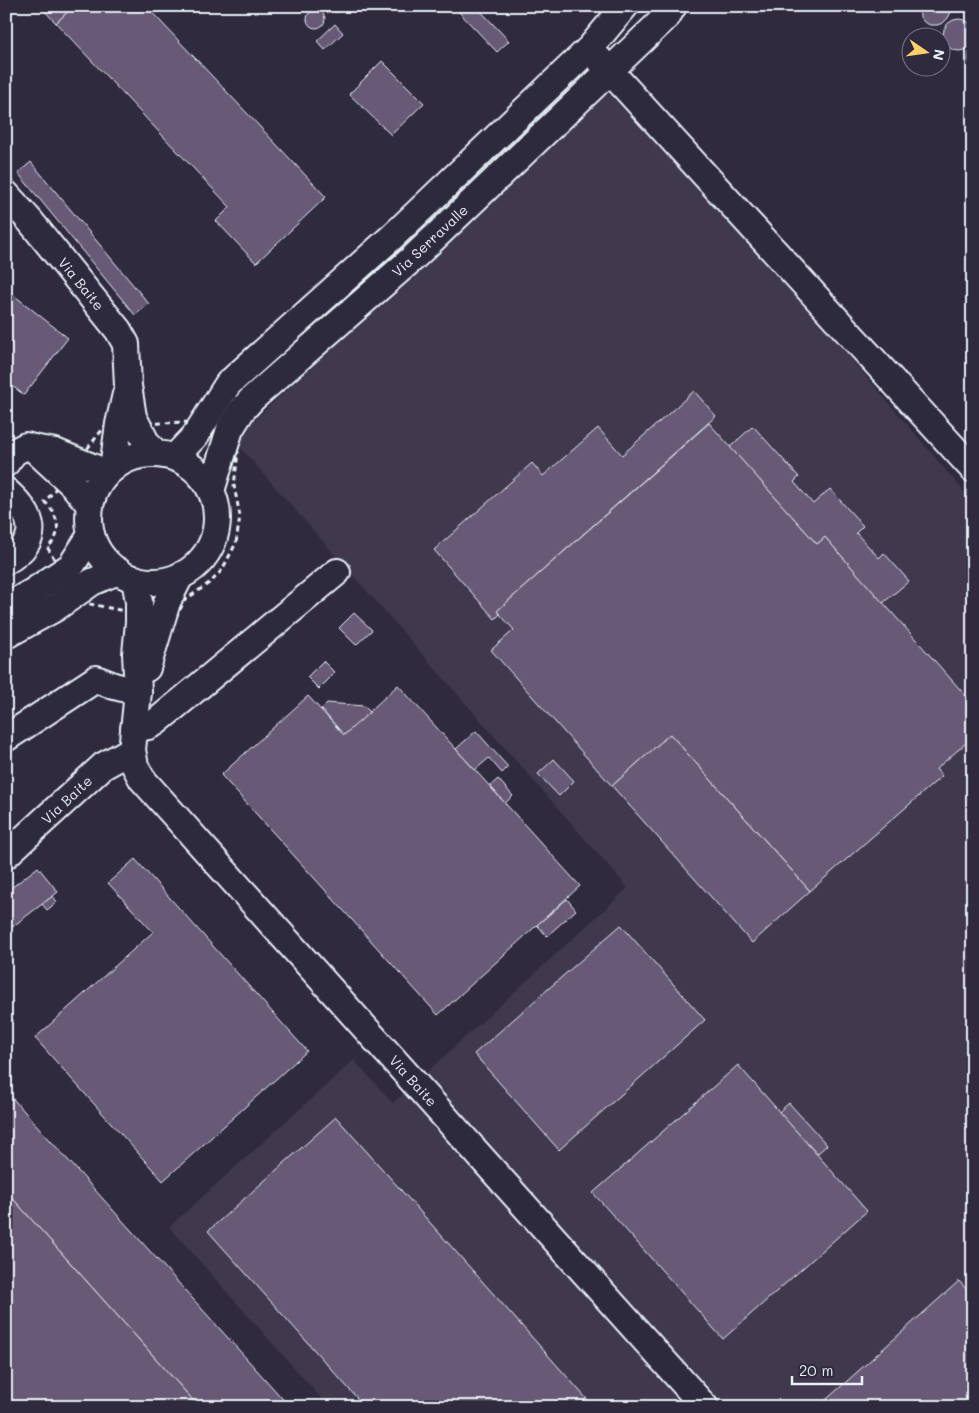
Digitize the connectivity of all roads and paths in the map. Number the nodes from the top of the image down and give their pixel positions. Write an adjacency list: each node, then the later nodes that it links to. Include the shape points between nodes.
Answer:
1 (626, 6): 3 (street)
2 (674, 6): 4 (street, Via Serravalle)
3 (590, 48): 4 (street); 6 (street)
4 (610, 72): 7 (street, Via Serravalle); 14 (street)
5 (6, 194): 8 (street, Via Baite, via 126,344)
6 (393, 236): 7 (street); 9 (street, via 228,384)
7 (413, 258): 10 (street, Via Serravalle, via 253,398 230,429)
8 (128, 424): 9 (path, via 189,422); 11 (street, via 147,444); 13 (path, via 106,425); 15 (street, Via Baite)
9 (200, 428): 10 (path); 11 (street, via 195,436)
10 (226, 445): 17 (street, Via Serravalle); 26 (path, via 238,452 234,486 240,516 236,543 230,557 212,581 184,600 174,621)
11 (166, 456): 15 (street, via 142,455); 17 (street, via 190,465)
12 (6, 463): 13 (street, via 14,452 26,446 55,452)
13 (71, 469): 15 (street); 18 (street); 24 (path, via 45,502 57,517 55,537 47,547)
14 (973, 469)
15 (110, 470): 18 (street)
16 (6, 491): 20 (street, via 25,510 30,525 29,541 20,553)
17 (211, 491): 23 (street, via 217,510 216,530 201,560)
18 (90, 505): 19 (street)
19 (92, 535): 22 (street, via 102,555); 24 (street, via 71,566)
20 (6, 562)
21 (337, 572): 30 (street)
22 (126, 575): 23 (street, via 150,582); 24 (street, via 92,582); 26 (street, Via Baite)
23 (180, 576): 26 (street, Via Baite, via 166,602)
24 (70, 582): 25 (street); 26 (path, via 85,603); 27 (street, via 55,608)
25 (6, 607)
26 (150, 616): 28 (street, Via Baite, via 151,656)
27 (6, 635)
28 (138, 692): 29 (street, via 96,679); 30 (street, Via Baite)
29 (6, 738)
30 (133, 739): 31 (street, Via Baite); 32 (street, Via Baite, via 135,766 142,779)
31 (6, 855)
32 (705, 1407)

